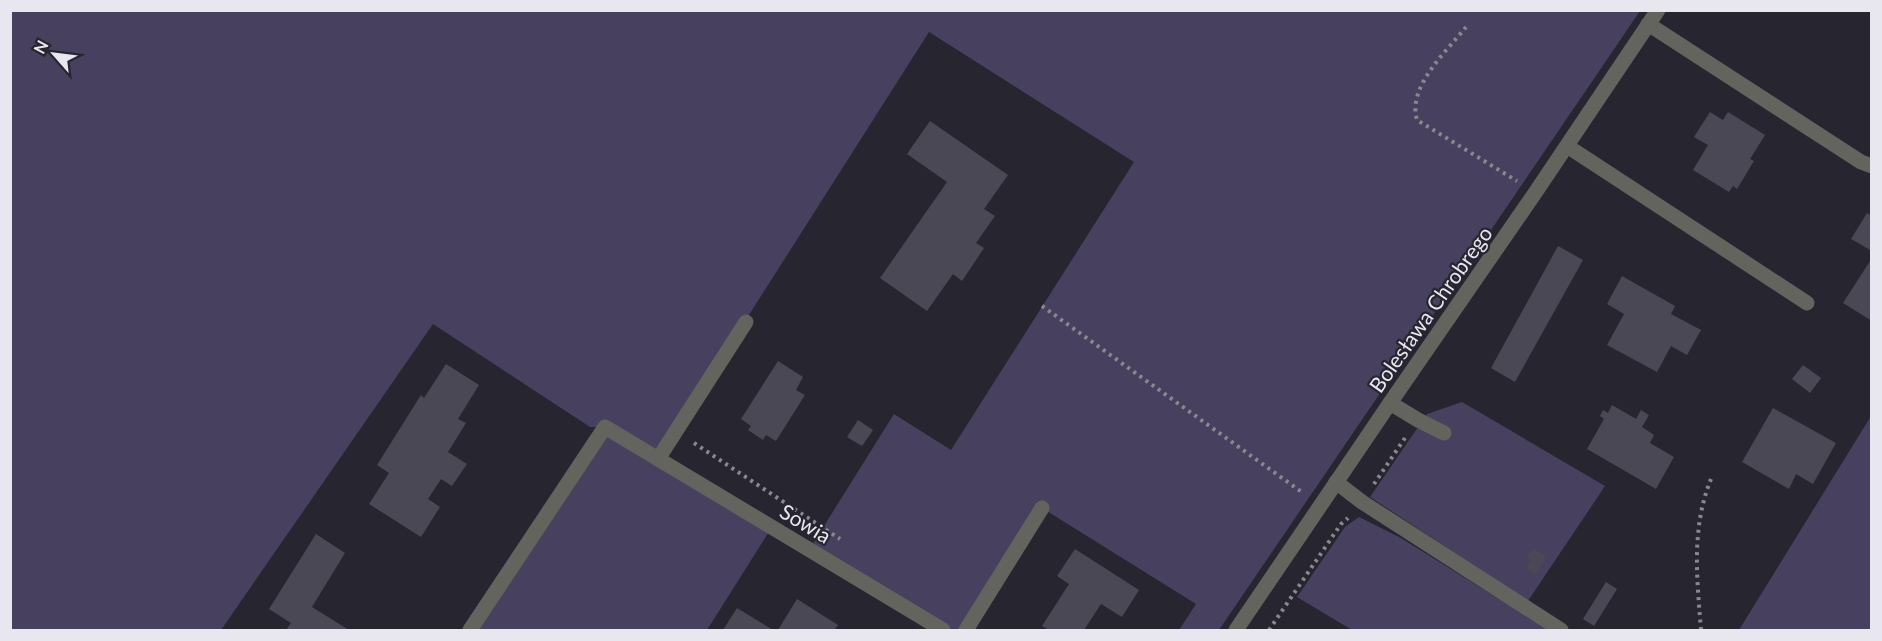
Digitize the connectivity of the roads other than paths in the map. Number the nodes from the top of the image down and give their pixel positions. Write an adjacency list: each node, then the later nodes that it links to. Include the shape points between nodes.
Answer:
1 (1658, 10): 2 (street, Bolesława Chrobrego)
2 (1648, 24): 3 (street, Bolesława Chrobrego); 4 (street)
3 (1567, 146): 5 (street); 7 (street, Bolesława Chrobrego)
4 (1872, 166)
5 (1807, 303)
6 (746, 321): 9 (street)
7 (1390, 403): 8 (street); 10 (street, Bolesława Chrobrego)
8 (1444, 433)
9 (658, 459): 12 (street, Sowia); 13 (street, Sowia, via 605,427)
10 (1336, 482): 15 (street, Bolesława Chrobrego); 16 (street)
11 (1042, 508): 14 (street)
12 (934, 628)
13 (470, 630)
14 (966, 630)
15 (1236, 630)
16 (1561, 630)

